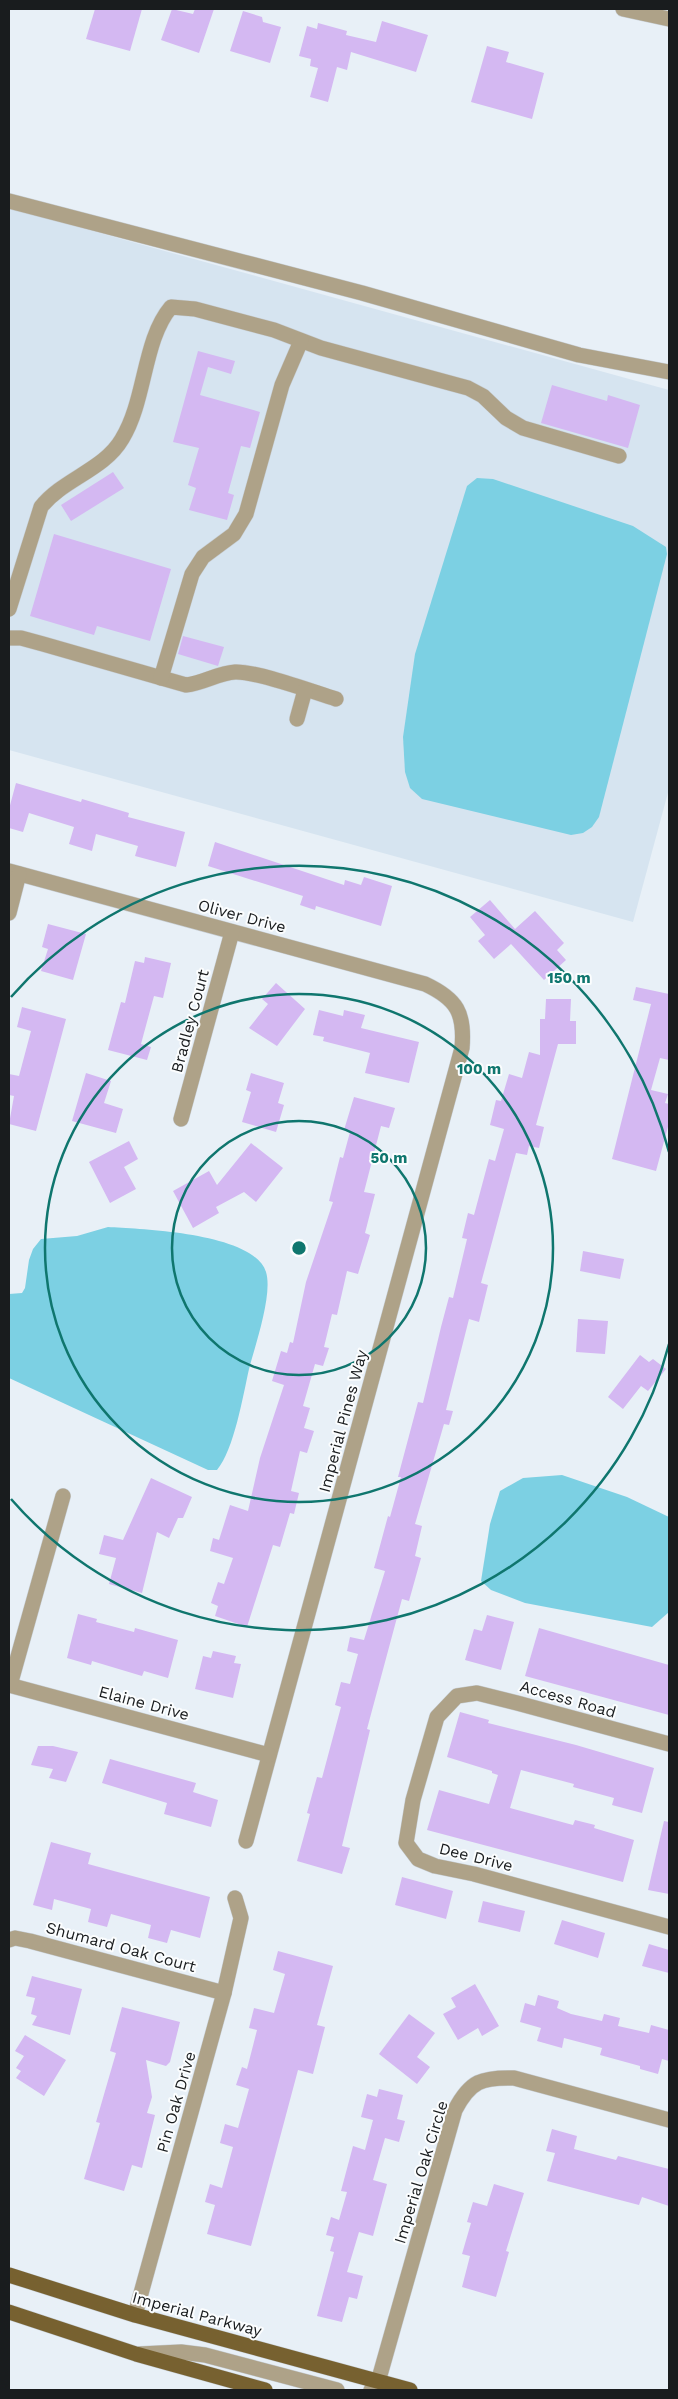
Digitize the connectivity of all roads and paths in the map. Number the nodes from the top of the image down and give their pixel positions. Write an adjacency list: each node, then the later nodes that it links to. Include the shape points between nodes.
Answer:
1 (623, 9): 2 (street)
2 (669, 19)
3 (9, 201): 5 (street, via 579,354)
4 (301, 341): 6 (street, via 468,388 523,428); 7 (street, via 274,330 195,309 171,308 159,323 133,421 114,452 51,495 41,507); 9 (street, via 282,385 246,514 234,534 203,557 192,574)
5 (669, 372)
6 (619, 456)
7 (9, 609)
8 (9, 638): 9 (street, via 21,638)
9 (161, 678): 10 (street, via 186,685 200,684 226,673 241,672)
10 (305, 690): 11 (street); 12 (street)
11 (336, 699)
12 (296, 719)
13 (14, 872): 14 (street); 15 (street, Oliver Drive)
14 (9, 913)
15 (232, 932): 16 (street, Oliver Drive, via 425,984 444,993); 17 (street, Bradley Court)
16 (458, 1009): 22 (street, Imperial Pines Way, via 464,1028 462,1048)
17 (181, 1119)
18 (63, 1496): 19 (street)
19 (9, 1685): 22 (street, Elaine Drive)
20 (458, 1696): 21 (street, Access Road, via 477,1694 517,1702); 25 (street, Dee Drive, via 437,1717 413,1800 406,1843 418,1859)
21 (669, 1744)
22 (269, 1755): 23 (street, Imperial Pines Way)
23 (246, 1840)
24 (235, 1898): 27 (street, Pin Oak Drive, via 241,1918)
25 (669, 1927)
26 (9, 1940): 27 (street, Shumard Oak Court, via 30,1941)
27 (224, 1993): 31 (street, Pin Oak Drive)
28 (669, 2120): 33 (street, Imperial Oak Circle, via 514,2078 494,2077 477,2082 463,2094 455,2110)
29 (9, 2275): 31 (main road, Imperial Parkway)
30 (9, 2312): 32 (main road)
31 (135, 2315): 33 (main road, Imperial Parkway)
32 (136, 2354): 34 (main road); 36 (street, via 181,2352 206,2355)
33 (374, 2386): 37 (main road, Imperial Parkway)
34 (244, 2388): 35 (main road)
35 (265, 2390)
36 (337, 2390)
37 (410, 2390)

